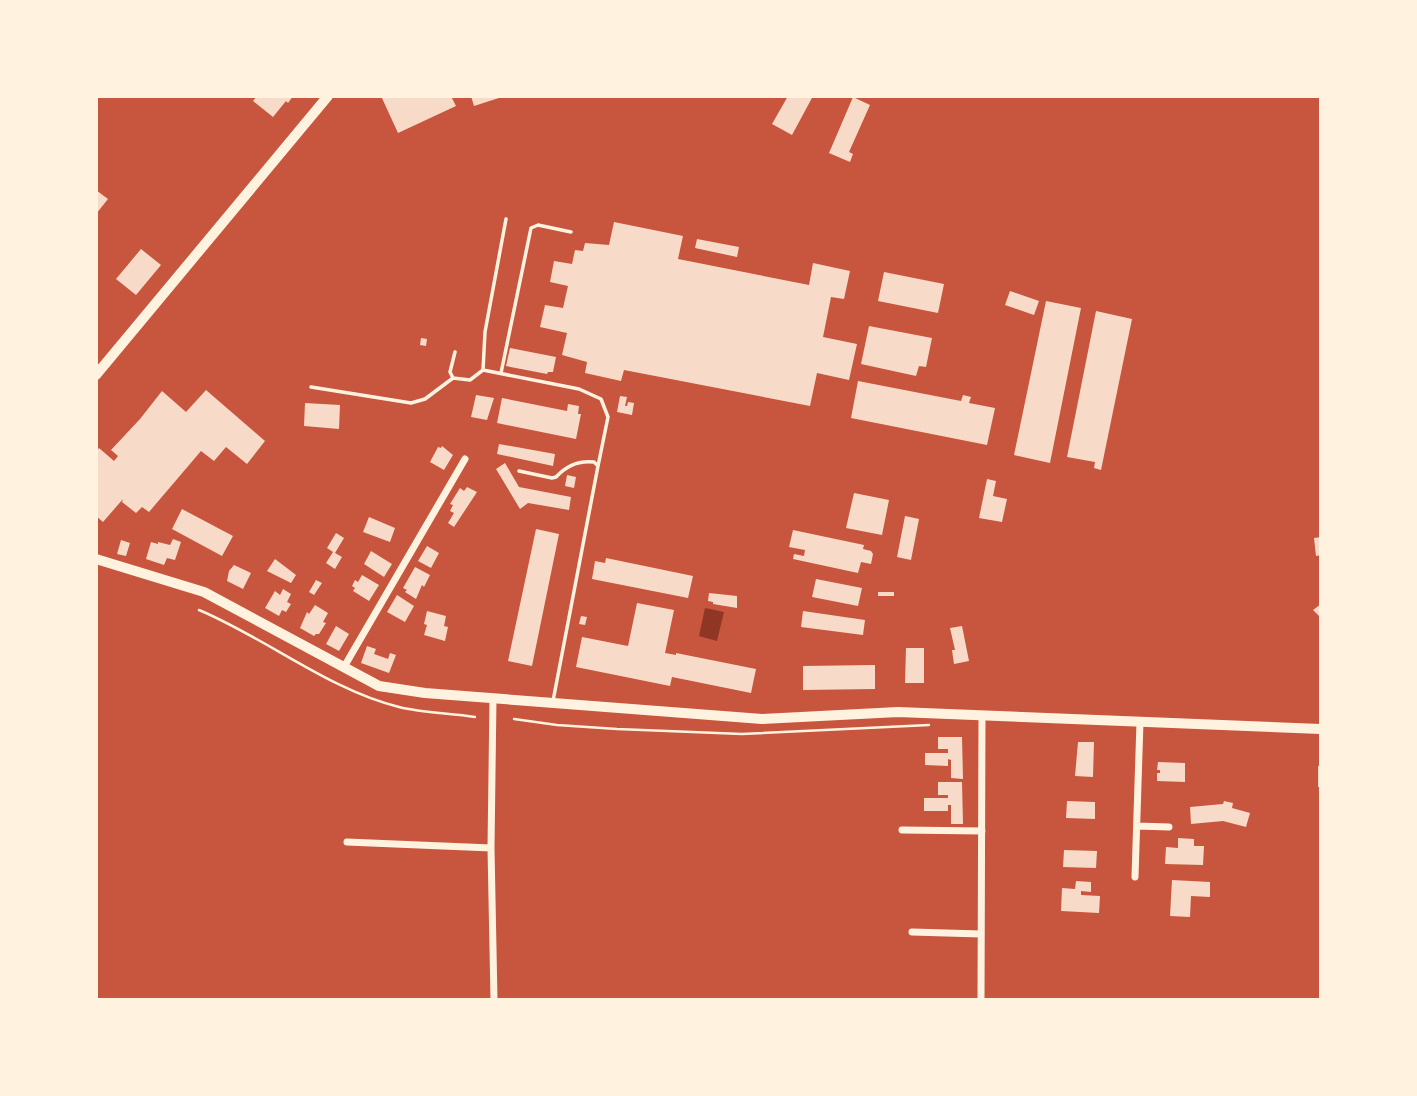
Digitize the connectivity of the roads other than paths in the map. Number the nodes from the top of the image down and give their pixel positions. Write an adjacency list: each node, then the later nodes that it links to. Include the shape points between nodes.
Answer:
1 (328, 96): 7 (street)
2 (506, 219): 5 (lane, via 485,332)
3 (571, 232): 6 (lane, via 538,225 531,228)
4 (455, 352): 8 (lane)
5 (483, 370): 6 (lane); 8 (lane, via 470,380)
6 (501, 373): 11 (lane, via 579,389 601,399 608,417)
7 (96, 375)
8 (453, 378): 9 (lane, via 411,403)
9 (312, 387)
10 (465, 459): 14 (street)
11 (598, 466): 12 (lane, via 578,462 552,478); 16 (lane)
12 (519, 471)
13 (96, 559): 14 (street, via 204,592)
14 (344, 667): 15 (street, via 379,686)
15 (493, 698): 16 (street); 25 (street)
16 (553, 703): 17 (street, via 762,719 898,712)
17 (982, 715): 18 (street); 23 (street)
18 (1140, 722): 19 (street); 20 (street)
19 (1321, 729)
20 (1138, 826): 21 (street); 26 (street)
21 (1169, 827)
22 (902, 830): 23 (street)
23 (982, 831): 28 (street)
24 (347, 842): 25 (street)
25 (491, 848): 29 (street)
26 (1135, 877)
27 (912, 932): 28 (street)
28 (981, 934): 30 (street)
29 (494, 1000)
30 (981, 1000)

